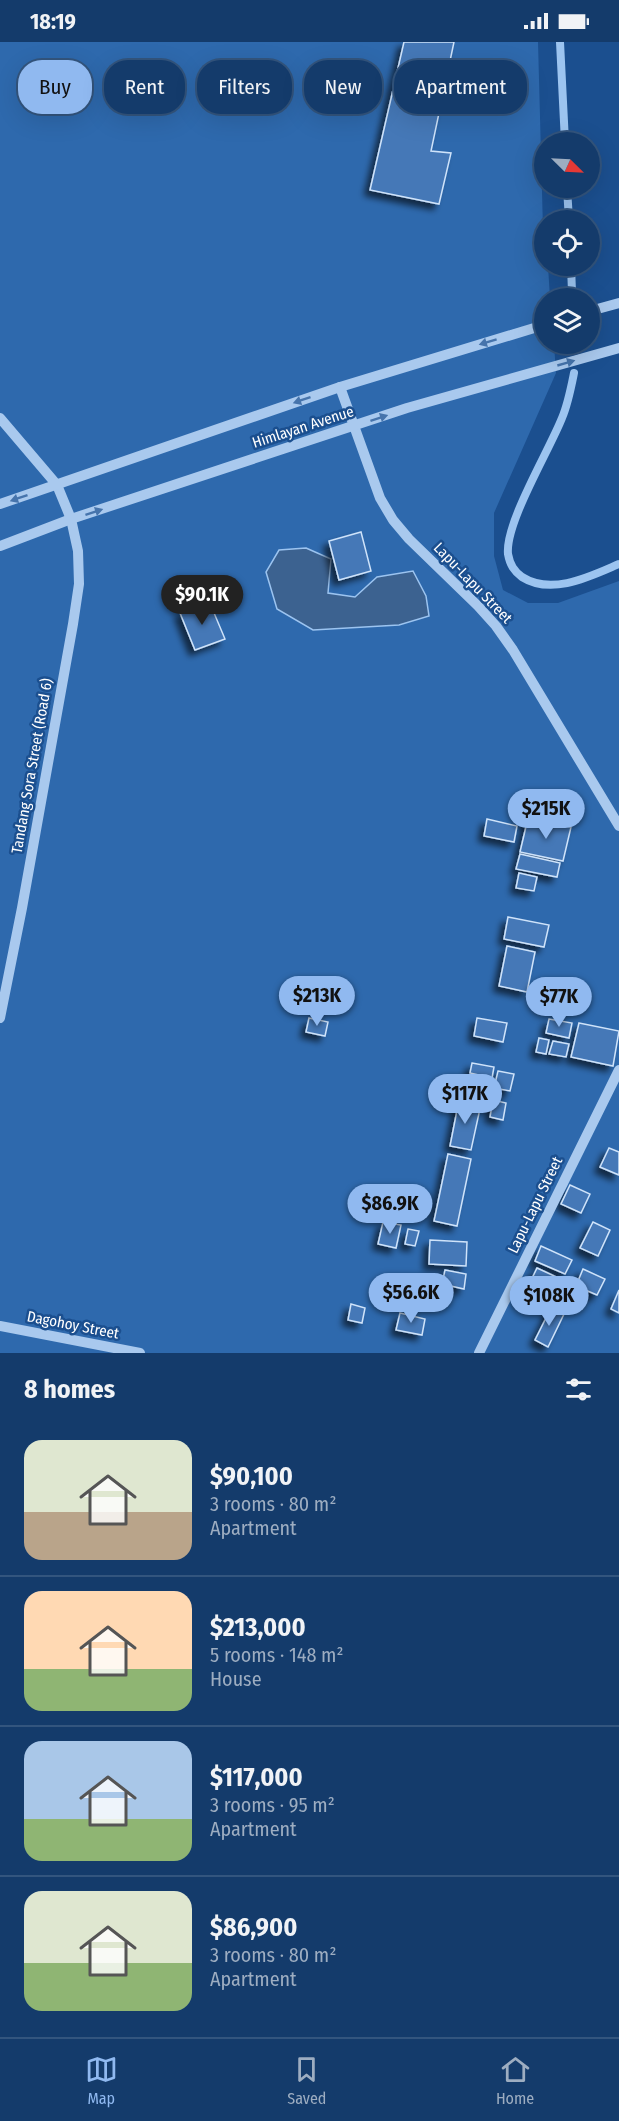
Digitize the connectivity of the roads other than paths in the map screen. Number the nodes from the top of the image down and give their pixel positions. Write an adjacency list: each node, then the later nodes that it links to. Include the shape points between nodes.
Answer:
1 (619, 303): 2 (lane)
2 (600, 308)
3 (534, 328): 5 (lane, Himlayan Avenue, one-way to 5)
4 (619, 348): 7 (lane, Himlayan Avenue, one-way to 4)
5 (340, 387): 7 (lane, Lapu-Lapu Street); 8 (lane, Himlayan Avenue, one-way to 8)
6 (0, 418): 8 (lane, Tandang Sora Street (Road 6))
7 (354, 426): 10 (lane, Himlayan Avenue, one-way to 7); 12 (lane, Lapu-Lapu Street, via 380,498 393,520 496,626)
8 (57, 485): 9 (lane, Himlayan Avenue, one-way to 9); 10 (lane, Tandang Sora Street (Road 6))
9 (0, 504)
10 (71, 519): 11 (lane, Himlayan Avenue); 13 (lane, Tandang Sora Street (Road 6), via 78,551 73,624)
11 (0, 546)
12 (619, 826)
13 (0, 1018)
14 (619, 1070): 17 (lane, Lapu-Lapu Street)
15 (0, 1326): 16 (lane, Dagohoy Street)
16 (140, 1353)
17 (479, 1353)

